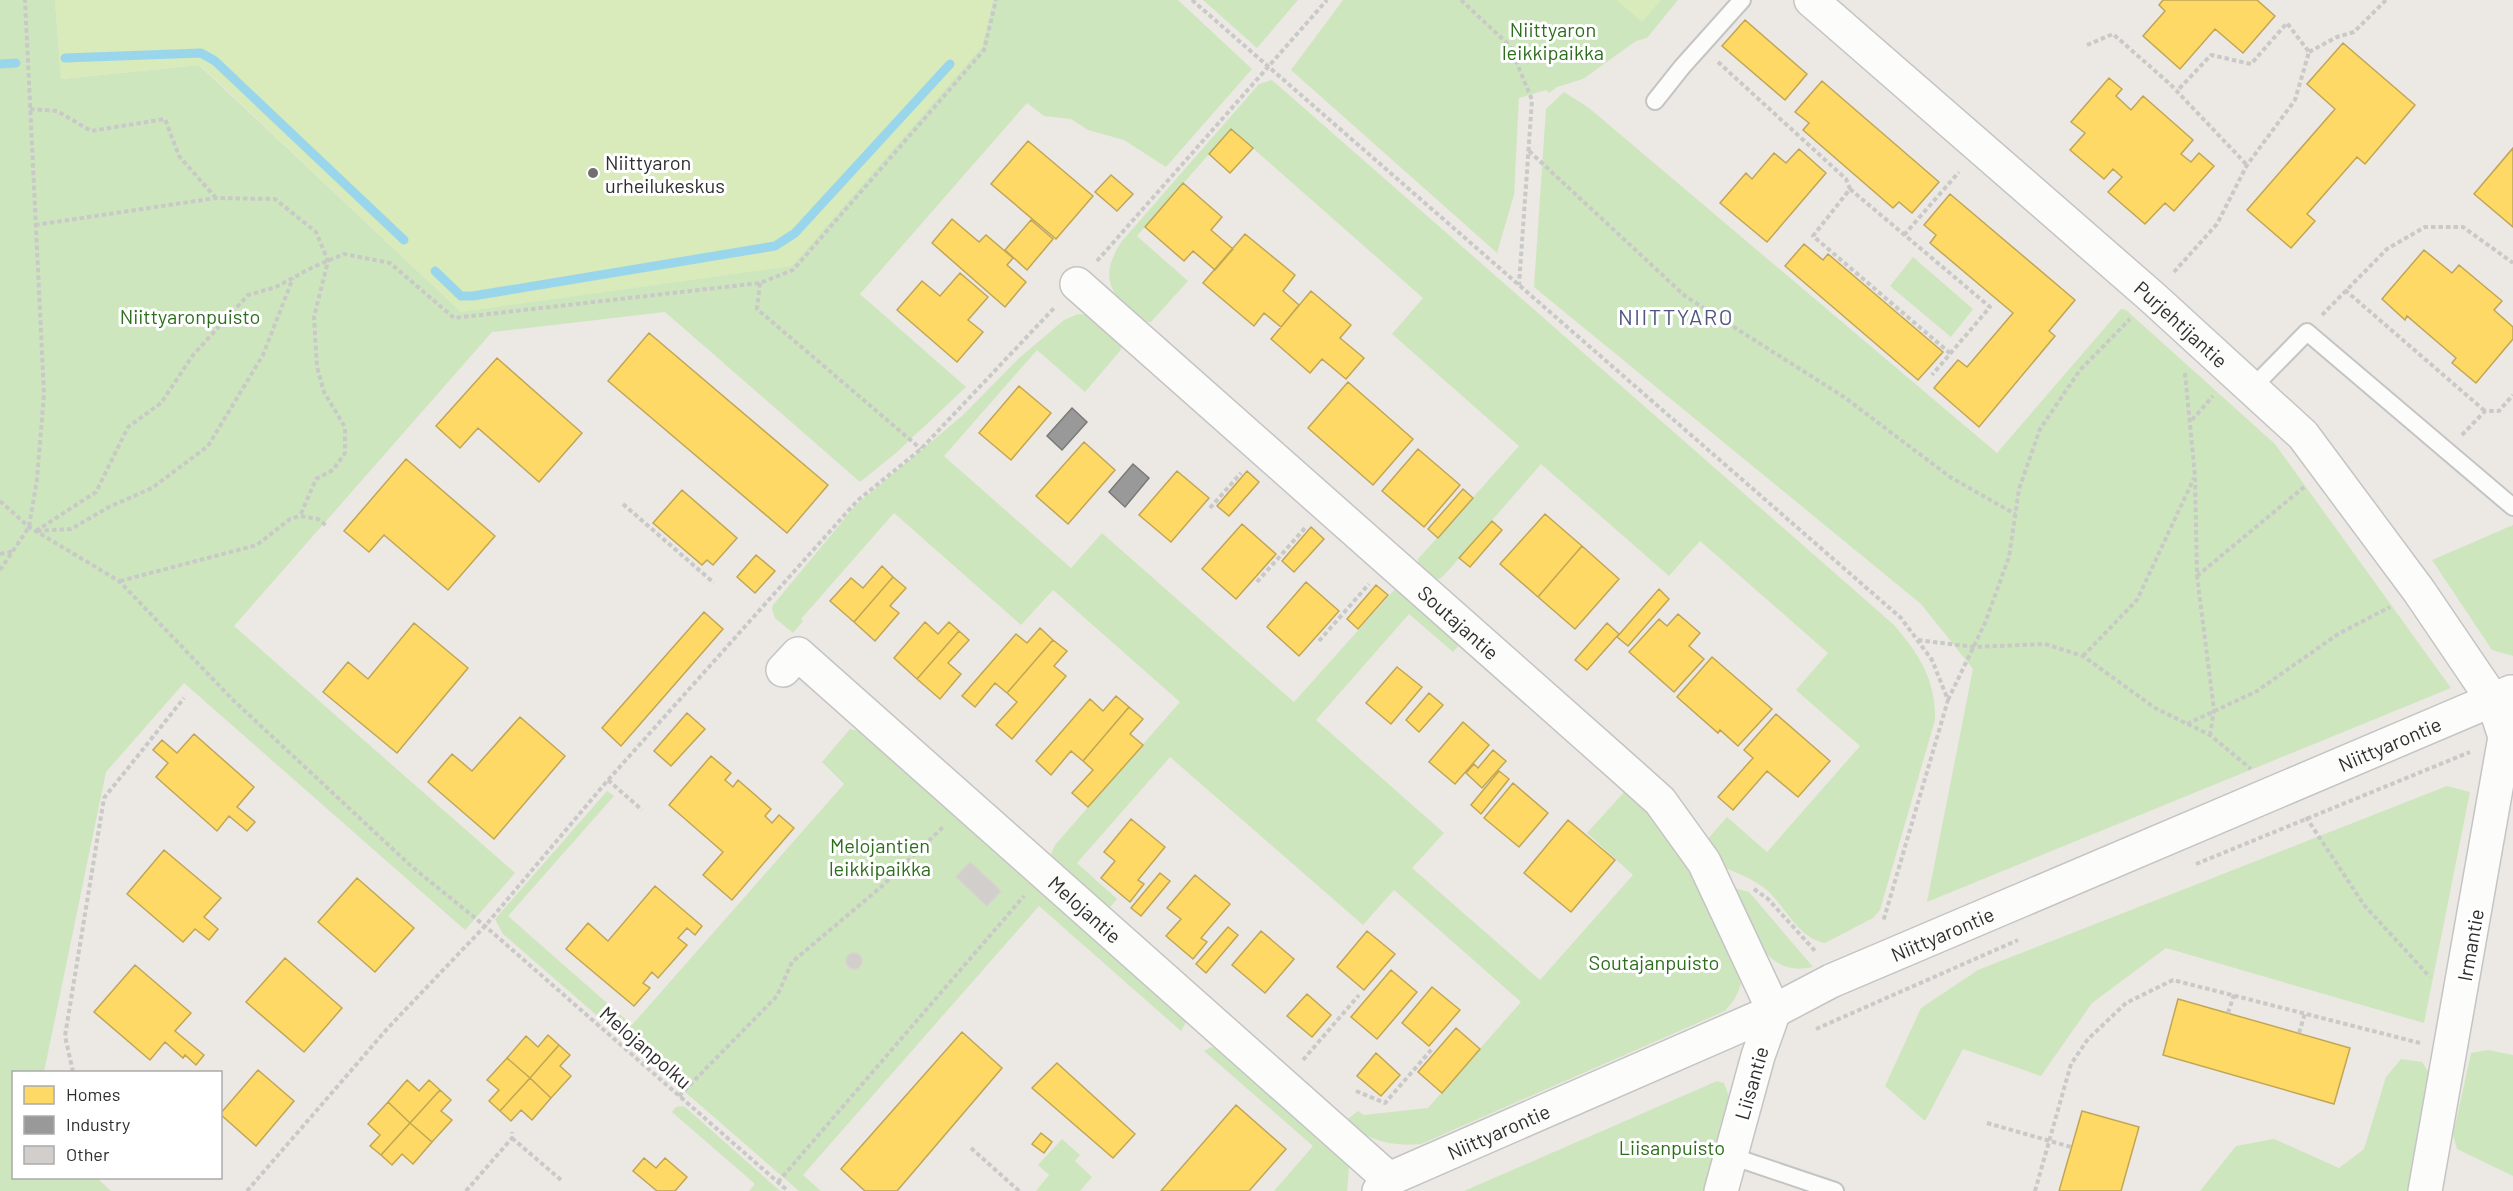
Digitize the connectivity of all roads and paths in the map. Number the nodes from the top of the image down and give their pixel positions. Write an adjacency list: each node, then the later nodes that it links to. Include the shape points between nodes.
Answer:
1 (25, 0): 15 (path)
2 (996, 0): 26 (path, via 984,51 793,270)
3 (1192, 0): 12 (path)
4 (1327, 0): 12 (path)
5 (1461, 0): 17 (path, via 1510,46 1532,100)
6 (1742, 0): 10 (lane)
7 (1811, 0): 16 (street, Purjehtijantie)
8 (2386, 0): 11 (path, via 2354,32 2337,36)
9 (2087, 45): 13 (path, via 2113,34)
10 (1701, 47): 14 (lane); 19 (path, via 1846,179)
11 (2309, 52): 13 (path, via 2288,23 2251,64 2211,55); 18 (path, via 2295,100)
12 (1268, 69): 27 (path); 28 (path)
13 (2177, 91): 18 (path)
14 (1655, 101)
15 (30, 109): 20 (path, via 57,111 91,131 165,119 179,156); 21 (path)
16 (1980, 147): 22 (path); 30 (street, Purjehtijantie)
17 (1528, 151): 28 (path); 47 (path, via 1685,296 1844,397 1950,477)
18 (2247, 165): 30 (path, via 2217,224)
19 (1850, 189): 22 (path); 33 (path, via 1813,236)
20 (216, 198): 21 (path); 23 (path, via 275,199 316,232)
21 (35, 225): 50 (path, via 44,394)
22 (1904, 235): 33 (path, via 1990,307)
23 (328, 261): 25 (path); 26 (path, via 344,254 390,263 454,318); 48 (path, via 314,317 317,367 324,392 345,427 345,453 333,470 316,479)
24 (2513, 263): 29 (path, via 2463,227 2425,227 2387,249)
25 (293, 278): 52 (path, via 248,296 193,355 161,403 128,427 96,492); 52 (path, via 263,355 208,446 152,488 71,529)
26 (760, 283): 38 (path, via 757,309)
27 (1077, 284): 38 (path); 81 (street, Soutajantie, via 1660,801 1690,840)
28 (1519, 285): 62 (path, via 1901,618)
29 (2345, 290): 32 (path); 37 (path)
30 (2152, 297): 31 (street, Purjehtijantie); 47 (path, via 2080,370 2040,429 2019,489)
31 (2178, 322): 35 (street, Purjehtijantie); 42 (path)
32 (2307, 332): 35 (lane); 39 (lane)
33 (1951, 354): 34 (path)
34 (1932, 375)
35 (2252, 388): 41 (street, Purjehtijantie, via 2303,435)
36 (2513, 395): 37 (path, via 2499,411)
37 (2485, 411): 39 (path)
38 (921, 448): 74 (path, via 857,501)
39 (2446, 451): 45 (lane)
40 (1248, 465): 46 (path)
41 (2328, 468): 57 (path); 61 (street, Purjehtijantie)
42 (2195, 476): 57 (path); 65 (path, via 2137,600)
43 (0, 501): 50 (path, Melojanpolku)
44 (623, 504): 60 (path)
45 (2513, 507)
46 (1210, 508)
47 (2015, 514): 64 (path, via 2009,557)
48 (300, 516): 51 (path, via 318,519); 58 (path, via 290,519 257,545)
49 (1311, 521): 59 (path)
50 (29, 527): 52 (path, Melojanpolku); 53 (path)
51 (328, 527)
52 (36, 531): 58 (path, Melojanpolku)
53 (14, 551): 54 (path); 55 (path)
54 (0, 554)
55 (0, 570)
56 (1377, 576): 63 (path)
57 (2197, 576): 70 (path)
58 (119, 581): 82 (path, Melojanpolku, via 232,699 411,866)
59 (1257, 582)
60 (714, 583)
61 (2419, 591): 67 (street, Purjehtijantie); 70 (path, via 2338,634 2257,691)
62 (1917, 640): 64 (path); 69 (path, via 1932,660)
63 (1319, 641)
64 (1974, 647): 65 (path, via 2044,644); 69 (path)
65 (2083, 656): 71 (path, via 2155,708)
66 (783, 670): 76 (street, Melojantie, via 798,654)
67 (2503, 695): 73 (street, Irmantie); 75 (street, Niittyarontie)
68 (184, 698): 95 (path, via 104,798 65,1036)
69 (1948, 700): 83 (path, via 1886,921)
70 (2214, 710): 71 (path); 72 (path)
71 (2187, 724): 72 (path)
72 (2210, 735): 75 (path)
73 (2505, 738): 78 (path); 87 (street, Irmantie)
74 (608, 780): 77 (path); 82 (path)
75 (2278, 792): 78 (path); 84 (street, Niittyarontie)
76 (965, 801): 80 (street, Melojantie); 98 (path, via 881,887 792,962 777,996)
77 (642, 810)
78 (2308, 819): 79 (path); 87 (path, via 2364,905)
79 (2189, 867)
80 (1045, 872): 96 (street, Melojantie); 107 (path)
81 (1711, 877): 84 (path, via 1739,878 1768,899 1819,955); 88 (street, Soutajantie)
82 (485, 926): 98 (path, Melojanpolku); 109 (path, via 387,1029)
83 (1876, 926)
84 (1831, 981): 88 (street, Niittyarontie); 91 (path)
85 (1359, 995): 96 (path)
86 (2234, 995): 89 (path); 90 (path); 102 (path, via 2173,980 2126,1003 2088,1039 2071,1064)
87 (2458, 1008): 94 (street, Irmantie)
88 (1774, 1011): 105 (street, Liisantie); 108 (street, Niittyarontie)
89 (2228, 1013)
90 (2305, 1013): 92 (path); 94 (path)
91 (1846, 1015)
92 (2299, 1034)
93 (1432, 1049): 97 (path, via 1385,1103)
94 (2451, 1050): 116 (street, Irmantie)
95 (73, 1071)
96 (1283, 1083): 108 (street, Melojantie)
97 (1356, 1091)
98 (679, 1096): 107 (path, Melojanpolku)
99 (1987, 1123): 102 (path)
100 (512, 1132): 101 (path)
101 (512, 1138): 106 (path); 110 (path)
102 (2049, 1141): 103 (path); 115 (path)
103 (2071, 1147)
104 (971, 1148): 112 (path)
105 (1731, 1156): 113 (street, Liisantie); 114 (lane)
106 (561, 1180)
107 (778, 1182): 111 (path, Melojanpolku)
108 (1384, 1185)
109 (247, 1191)
110 (466, 1191)
111 (788, 1191)
112 (1019, 1191)
113 (1721, 1191)
114 (1835, 1191)
115 (2035, 1191)
116 (2425, 1191)

